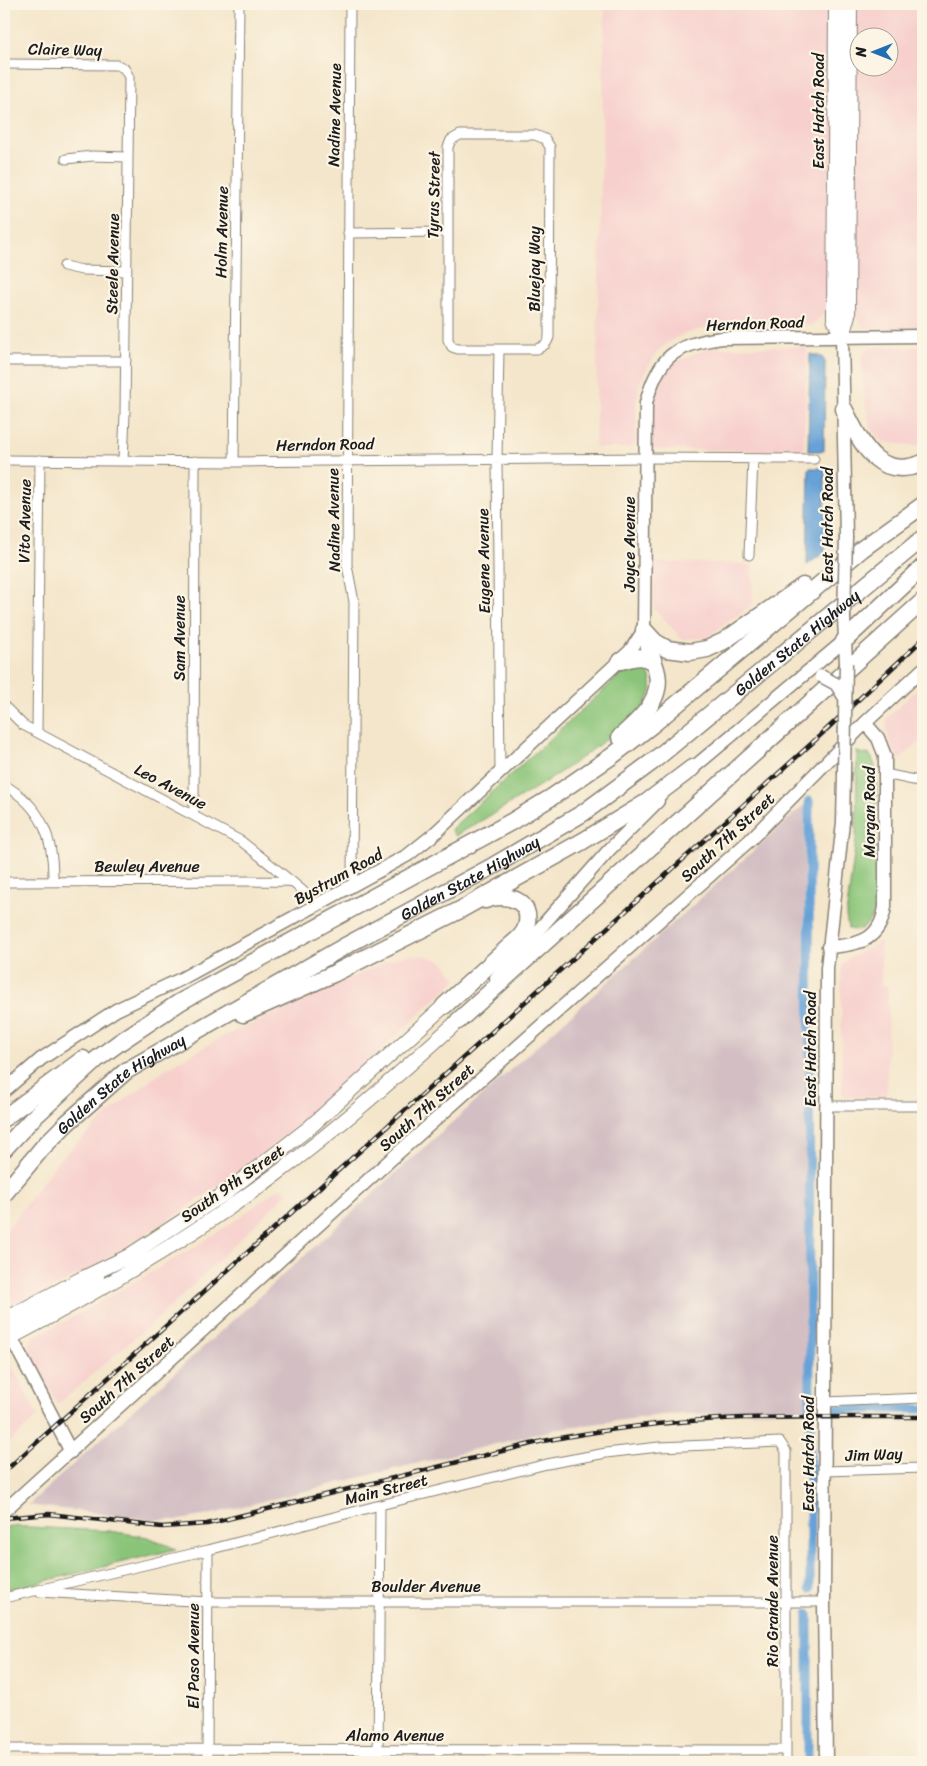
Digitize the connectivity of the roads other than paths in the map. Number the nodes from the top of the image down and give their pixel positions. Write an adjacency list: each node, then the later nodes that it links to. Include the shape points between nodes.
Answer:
1 (239, 4): 29 (street, Holm Avenue)
2 (350, 4): 11 (street, Nadine Avenue)
3 (836, 4): 15 (main road, East Hatch Road, via 834,320)
4 (850, 4): 15 (main road, East Hatch Road, via 848,315)
5 (4, 64): 6 (street, Claire Way, via 117,65)
6 (125, 69): 8 (street, Steele Avenue, via 129,77)
7 (546, 139): 10 (street, Tyrus Street, via 535,135 460,135 451,140 448,147); 16 (street, Bluejay Way, via 550,147 549,337 544,346 537,349)
8 (128, 156): 9 (street); 13 (street, Steele Avenue)
9 (66, 159)
10 (447, 232): 11 (street); 16 (street, Tyrus Street, via 447,335 452,346 458,349)
11 (348, 233): 28 (street, Nadine Avenue)
12 (64, 266): 13 (street, via 82,270)
13 (127, 271): 18 (street, Steele Avenue)
14 (923, 336): 15 (street, Herndon Road)
15 (842, 337): 19 (street, East Hatch Road); 20 (street, Herndon Road, via 722,338 697,342 676,352 660,367 651,385 645,414)
16 (499, 349): 22 (street, Eugene Avenue)
17 (4, 361): 18 (street)
18 (126, 361): 26 (street, Steele Avenue)
19 (844, 409): 30 (highway, via 864,448 872,456 892,466 906,468); 38 (street, East Hatch Road, bridge)
20 (646, 458): 22 (street, Herndon Road); 23 (street, Herndon Road); 37 (street, Joyce Avenue)
21 (814, 458): 23 (street, Herndon Road)
22 (497, 459): 28 (street, Herndon Road); 48 (street, Eugene Avenue)
23 (753, 459): 34 (street)
24 (4, 460): 25 (street, Herndon Road)
25 (40, 460): 26 (street, Herndon Road); 46 (street, Vito Avenue)
26 (123, 460): 27 (street, Herndon Road)
27 (195, 460): 29 (street, Herndon Road); 53 (street, Sam Avenue)
28 (347, 460): 29 (street, Herndon Road); 57 (street, Nadine Avenue, via 347,565 354,602 352,875)
29 (234, 462)
30 (923, 463)
31 (923, 505): 33 (highway, Golden State Highway)
32 (923, 538): 64 (highway, Golden State Highway, via 652,762 583,813)
33 (862, 548): 37 (highway, via 724,641 707,649 690,652 667,649); 52 (highway, Golden State Highway, via 652,725)
34 (749, 555)
35 (923, 567): 38 (highway)
36 (923, 601): 63 (highway)
37 (644, 630): 39 (street, Bystrum Road); 40 (highway)
38 (844, 641): 42 (street); 43 (street, East Hatch Road, bridge)
39 (621, 661): 40 (highway, via 641,656); 48 (street, Bystrum Road)
40 (653, 662): 52 (highway, via 657,670 657,688 647,712)
41 (923, 669): 45 (street)
42 (795, 682): 43 (street, bridge, via 821,676 836,684); 47 (street)
43 (845, 698): 60 (street, East Hatch Road, bridge, via 843,822)
44 (4, 706): 46 (street, Leo Avenue)
45 (865, 722): 49 (street, Morgan Road, via 882,746); 79 (street, South 7th Street, via 750,840 389,1162)
46 (37, 732): 53 (street, Leo Avenue)
47 (692, 768): 59 (highway, via 617,821); 63 (street, via 609,850)
48 (500, 772): 57 (street, Bystrum Road, via 421,845)
49 (885, 774): 50 (street); 60 (street, Morgan Road, via 884,917 874,932 860,943)
50 (923, 782)
51 (4, 785): 54 (street, via 26,800 45,828 53,854)
52 (552, 797): 61 (highway, Golden State Highway, via 512,822)
53 (194, 816): 55 (street, Leo Avenue, via 242,841)
54 (54, 881): 55 (street, Bewley Avenue); 56 (street, Bewley Avenue)
55 (291, 881): 58 (street, Leo Avenue)
56 (4, 882)
57 (357, 884): 58 (street, Bystrum Road)
58 (316, 906): 65 (street, Bystrum Road, via 116,1010 41,1059)
59 (460, 910): 62 (highway, via 490,898 510,897 523,906 527,915 526,927 522,935); 64 (highway, via 325,978)
60 (828, 947): 66 (street, East Hatch Road)
61 (180, 1002): 68 (highway, via 110,1038); 69 (highway, Golden State Highway, via 97,1059)
62 (444, 1006): 71 (main road, South 9th Street, via 310,1127)
63 (458, 1021): 72 (main road, South 9th Street, via 324,1137)
64 (174, 1043): 70 (highway, Golden State Highway, via 126,1071 92,1100 43,1147)
65 (4, 1091)
66 (827, 1106): 67 (street); 77 (street, East Hatch Road)
67 (923, 1106)
68 (4, 1118)
69 (4, 1149)
70 (4, 1194)
71 (224, 1194): 72 (main road); 73 (main road, South 9th Street)
72 (232, 1206): 75 (main road, South 9th Street, via 138,1267 54,1315)
73 (127, 1258): 74 (main road, South 9th Street); 75 (street, via 69,1296 16,1325)
74 (4, 1320)
75 (6, 1337): 79 (street)
76 (923, 1398): 77 (street)
77 (825, 1402): 81 (street, East Hatch Road)
78 (780, 1442): 82 (street, Main Street, via 606,1452); 88 (street, Rio Grande Avenue, via 786,1451)
79 (71, 1452): 83 (street, South 7th Street)
80 (923, 1468): 81 (street, Jim Way)
81 (825, 1471): 90 (street, East Hatch Road)
82 (380, 1505): 84 (street, Main Street); 87 (street)
83 (4, 1511)
84 (208, 1550): 85 (street, Main Street); 89 (street, El Paso Avenue)
85 (28, 1591): 86 (street, Main Street); 89 (street, Boulder Avenue)
86 (4, 1598)
87 (380, 1601): 88 (street, Boulder Avenue); 89 (street, Boulder Avenue); 92 (street)
88 (787, 1601): 90 (street, Boulder Avenue); 93 (street, Rio Grande Avenue)
89 (208, 1602): 94 (street, El Paso Avenue)
90 (824, 1602): 98 (street, East Hatch Road)
91 (4, 1749): 94 (street, Alamo Avenue)
92 (378, 1750): 93 (street, Alamo Avenue); 94 (street, Alamo Avenue); 96 (street)
93 (786, 1750): 97 (street, Rio Grande Avenue)
94 (207, 1751): 95 (street, El Paso Avenue)
95 (207, 1762)
96 (378, 1762)
97 (786, 1762)
98 (826, 1762)

